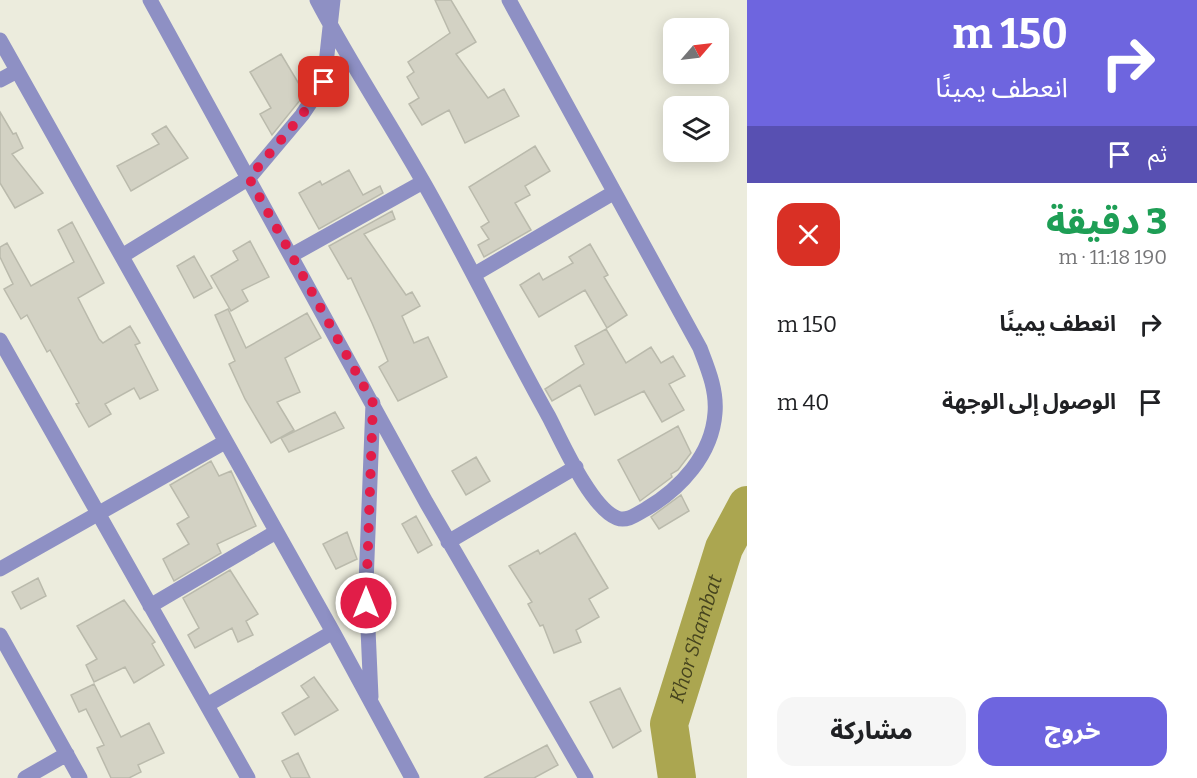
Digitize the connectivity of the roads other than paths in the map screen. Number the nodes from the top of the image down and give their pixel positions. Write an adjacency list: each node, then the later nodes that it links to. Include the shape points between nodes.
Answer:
1 (150, 0): 9 (street)
2 (317, 0): 5 (street)
3 (333, 0): 5 (street)
4 (509, 0): 11 (street)
5 (330, 24): 9 (street, via 324,82); 10 (street)
6 (0, 40): 7 (street)
7 (17, 71): 8 (street); 13 (street)
8 (0, 80)
9 (249, 178): 12 (street); 13 (street)
10 (423, 182): 12 (street); 14 (street)
11 (613, 193): 14 (street); 18 (street, via 700,348 713,382 715,414 703,452 686,477 663,498 627,519 607,513)
12 (292, 255): 16 (street)
13 (122, 256): 17 (street)
14 (474, 274): 18 (street)
15 (0, 340): 19 (street)
16 (373, 403): 21 (street); 26 (street, via 366,584)
17 (225, 442): 19 (street); 20 (street)
18 (576, 467): 21 (street)
19 (98, 514): 22 (street); 23 (street)
20 (276, 532): 23 (street); 24 (street)
21 (448, 542): 33 (street)
22 (0, 569)
23 (150, 606): 27 (street)
24 (333, 632): 26 (street); 27 (street)
25 (0, 635): 28 (street)
26 (372, 703): 32 (street)
27 (207, 705): 31 (street)
28 (67, 754): 29 (street); 30 (street)
29 (25, 778)
30 (80, 778)
31 (248, 778)
32 (412, 778)
33 (586, 778)

